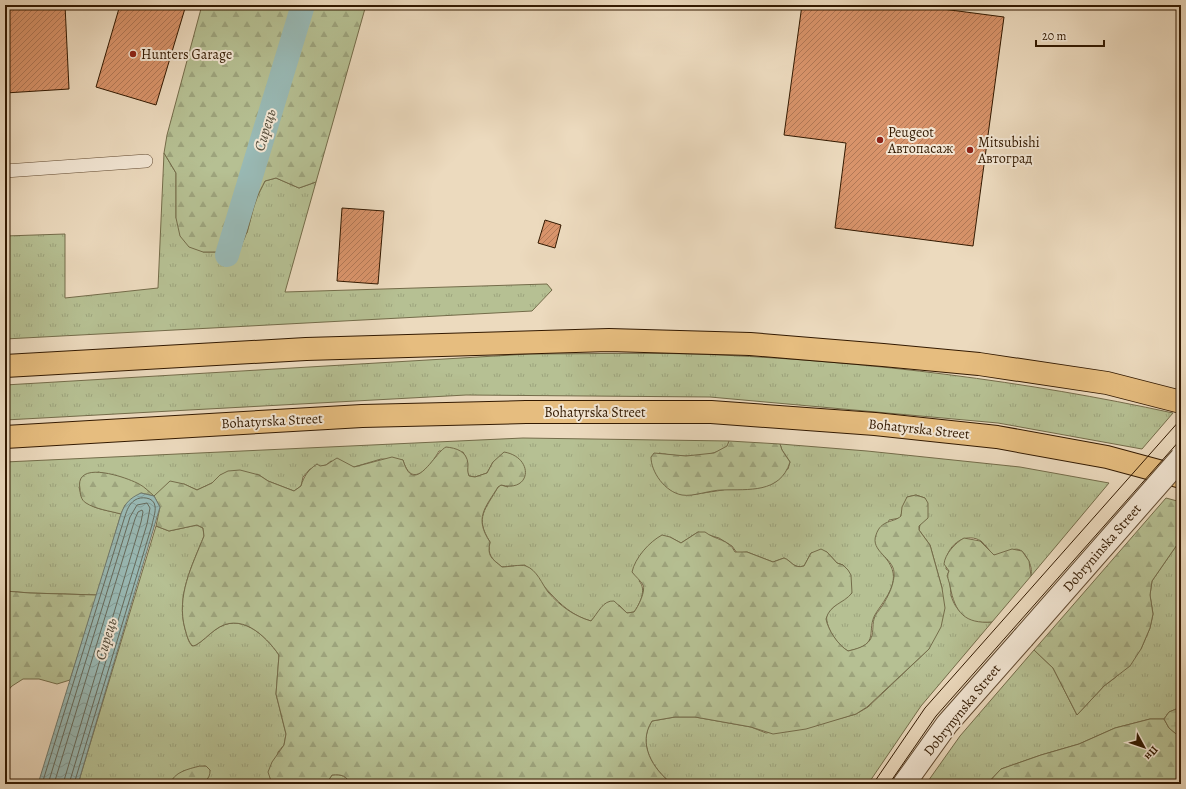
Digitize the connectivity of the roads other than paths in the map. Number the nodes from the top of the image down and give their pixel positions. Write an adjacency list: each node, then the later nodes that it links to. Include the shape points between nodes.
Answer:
1 (146, 161): 2 (lane)
2 (5, 171)
3 (5, 366): 4 (main road, via 306,349 616,340 750,344 979,364 1107,383)
4 (1181, 402)
5 (5, 437): 7 (main road, Bohatyrska Street, via 362,416 526,412 711,412 874,424 997,437 1107,457)
6 (1181, 458): 8 (street, Dobryninska Street, bridge)
7 (1181, 477)
8 (1023, 638): 9 (street, Dobrynynska Street, via 947,724)
9 (904, 784)

